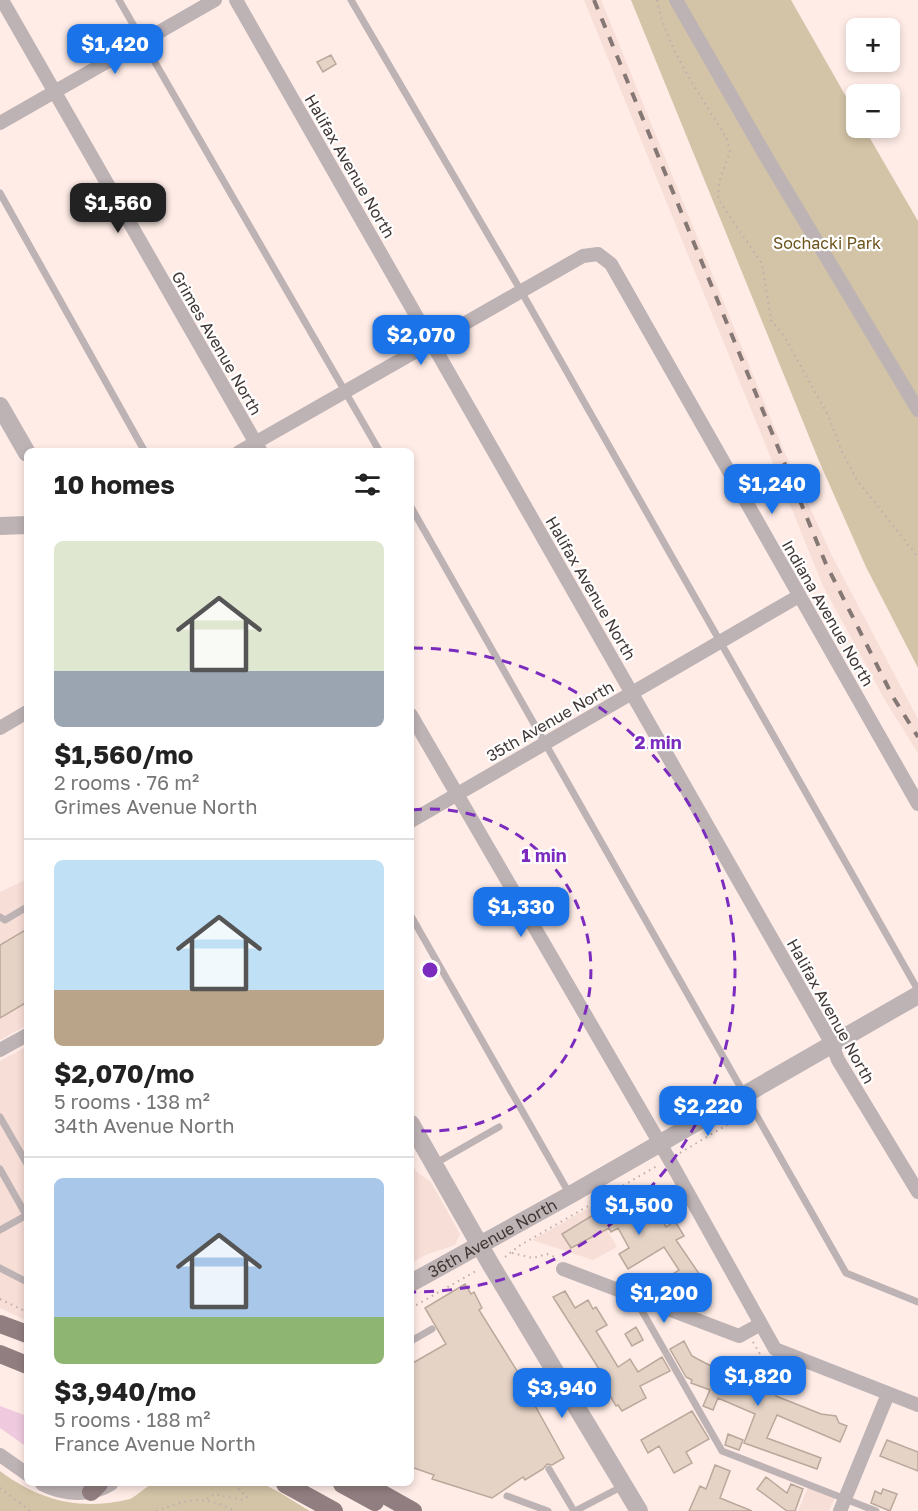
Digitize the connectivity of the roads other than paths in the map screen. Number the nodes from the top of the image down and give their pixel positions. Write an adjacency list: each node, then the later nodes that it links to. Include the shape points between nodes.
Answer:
1 (2, 0): 8 (street, Grimes Avenue North)
2 (119, 0): 7 (lane)
3 (215, 0): 7 (street)
4 (236, 0): 12 (street, Halifax Avenue North)
5 (351, 0): 11 (lane)
6 (676, 0): 15 (street)
7 (143, 41): 8 (street); 13 (lane)
8 (55, 91): 9 (street); 16 (street, Grimes Avenue North)
9 (0, 123)
10 (0, 193): 18 (lane)
11 (521, 291): 12 (street); 23 (street, Indiana Avenue North, via 583,256 598,254 611,264); 24 (lane)
12 (431, 342): 13 (street); 25 (street, Halifax Avenue North)
13 (346, 392): 16 (street); 19 (lane)
14 (0, 406): 17 (street)
15 (918, 410)
16 (258, 447)
17 (24, 448)
18 (143, 448)
19 (378, 448)
20 (414, 512): 29 (lane)
21 (24, 525): 22 (street)
22 (0, 526)
23 (799, 596): 24 (street, 35th Avenue North); 31 (street, Indiana Avenue North)
24 (719, 642): 25 (street, 35th Avenue North); 36 (lane)
25 (632, 693): 29 (street, 35th Avenue North); 39 (street, Halifax Avenue North)
26 (24, 714): 28 (street)
27 (414, 720): 30 (street)
28 (0, 728)
29 (545, 743): 30 (street, 35th Avenue North); 41 (lane)
30 (456, 794): 32 (street, 35th Avenue North); 45 (street)
31 (918, 804)
32 (414, 819)
33 (24, 909): 34 (lane, via 5,920)
34 (0, 917)
35 (414, 921): 50 (lane)
36 (918, 990)
37 (918, 995): 39 (street, 36th Avenue North)
38 (24, 1037): 40 (street)
39 (832, 1044): 41 (street, 36th Avenue North); 49 (street, Halifax Avenue North)
40 (0, 1050)
41 (749, 1103): 45 (street, 36th Avenue North); 60 (lane, via 846,1273)
42 (0, 1117): 46 (lane)
43 (499, 1127): 47 (lane)
44 (414, 1129): 47 (street)
45 (659, 1145): 50 (street, 36th Avenue North); 62 (street)
46 (24, 1159)
47 (434, 1165): 54 (street)
48 (0, 1168): 51 (lane)
49 (918, 1192)
50 (570, 1195): 54 (street, 36th Avenue North)
51 (24, 1210)
52 (24, 1217): 53 (lane)
53 (0, 1230)
54 (480, 1246): 58 (street, 36th Avenue North); 79 (street)
55 (0, 1268): 57 (lane)
56 (563, 1269): 59 (street)
57 (24, 1280)
58 (414, 1281)
59 (632, 1295): 62 (street, via 739,1336); 82 (lane, via 722,1451)
60 (918, 1302)
61 (0, 1324): 64 (main road)
62 (761, 1324): 70 (street, via 775,1349)
63 (432, 1329): 65 (lane)
64 (24, 1333)
65 (414, 1339)
66 (0, 1354): 67 (main road)
67 (24, 1364)
68 (0, 1367): 69 (main road)
69 (24, 1377)
70 (888, 1394): 71 (street); 82 (street)
71 (918, 1405)
72 (0, 1455): 74 (street)
73 (549, 1469): 87 (lane)
74 (24, 1472)
75 (49, 1486): 80 (street, via 76,1494)
76 (289, 1486): 83 (main road)
77 (345, 1486): 84 (main road)
78 (369, 1486): 85 (main road)
79 (622, 1486): 87 (lane); 88 (street)
80 (95, 1488)
81 (507, 1496): 86 (lane)
82 (842, 1505): 89 (lane)
83 (334, 1511)
84 (389, 1511)
85 (413, 1511)
86 (548, 1511)
87 (575, 1511)
88 (639, 1511)
89 (876, 1511)

